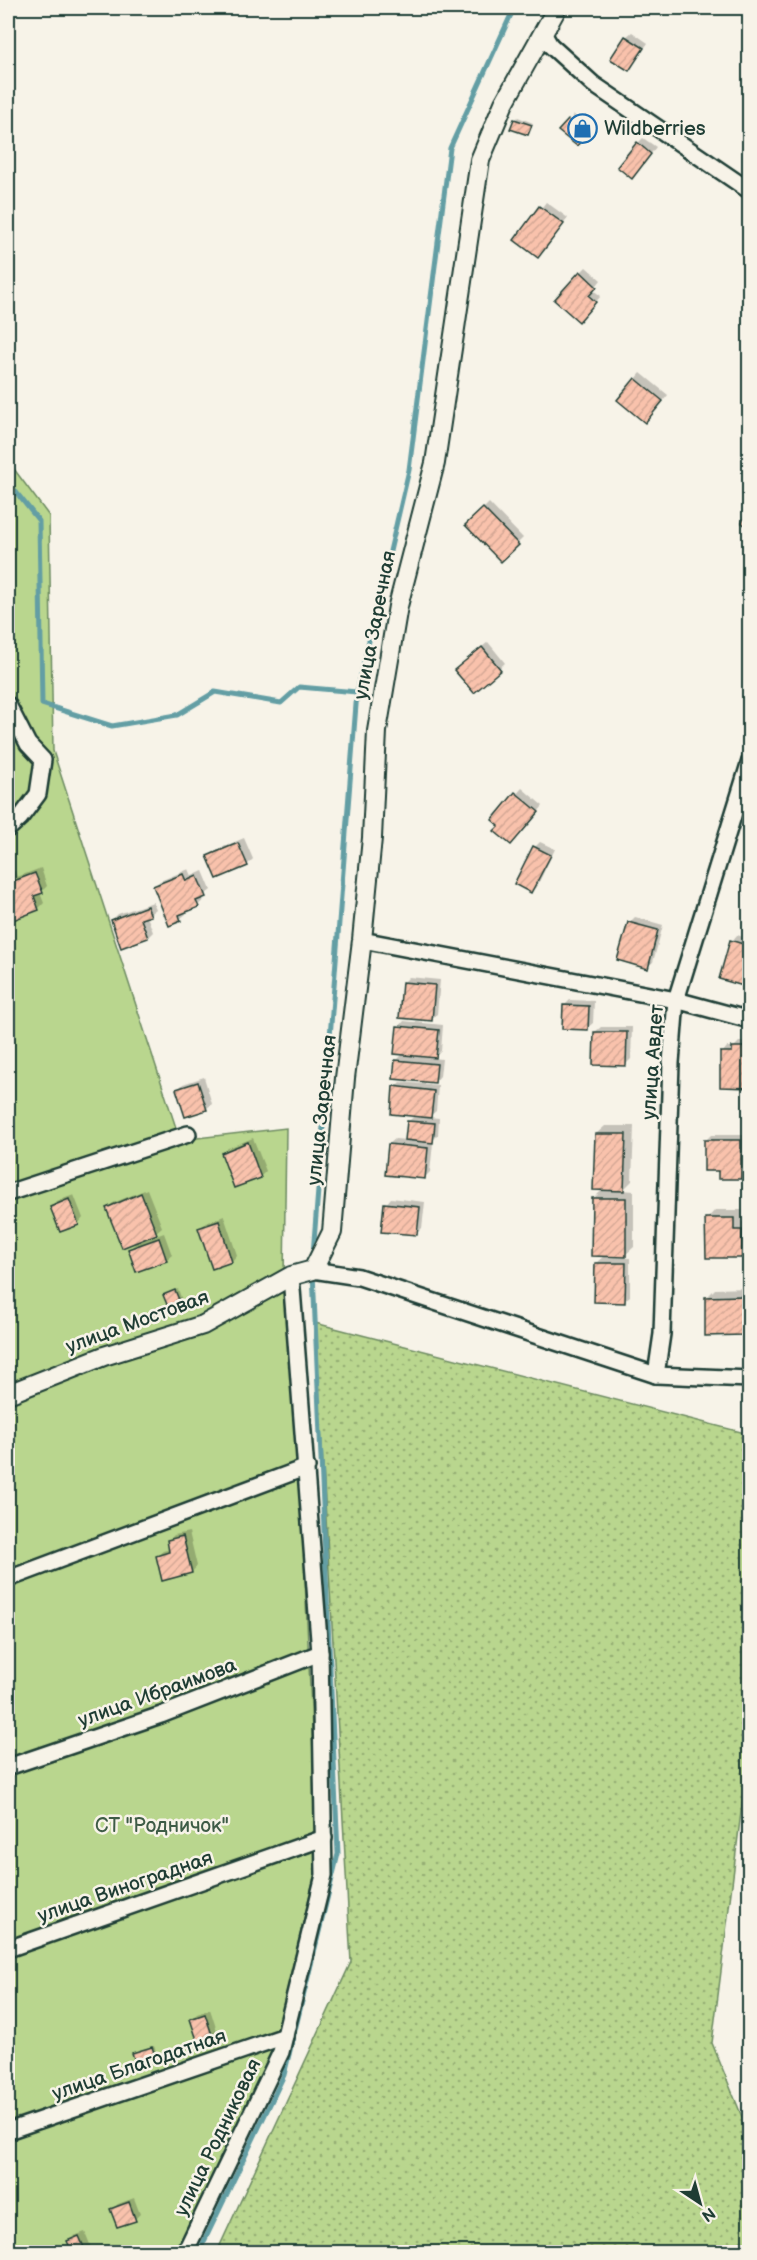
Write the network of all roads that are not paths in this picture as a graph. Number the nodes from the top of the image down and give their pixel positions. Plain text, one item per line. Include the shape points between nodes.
1 (557, 8) edge
2 (543, 33) junction
3 (750, 191) edge
4 (8, 705) edge
5 (750, 761) edge
6 (8, 829) edge
7 (362, 940) junction
8 (676, 1000) junction
9 (750, 1020) edge
10 (188, 1134) dead end
11 (8, 1193) edge
12 (313, 1270) junction
13 (291, 1276) junction
14 (656, 1375) junction
15 (750, 1379) edge
16 (8, 1394) edge
17 (307, 1467) junction
18 (8, 1579) edge
19 (320, 1653) junction
20 (8, 1767) edge
21 (324, 1838) junction
22 (8, 1949) edge
23 (285, 2036) junction
24 (8, 2131) edge
25 (182, 2253) edge

1 - 2 street, улица Заречная
2 - 3 street via 550,45 593,84
2 - 7 street, улица Заречная via 504,103 480,160 435,463 398,606 377,731
4 - 6 street via 28,744 43,760 38,794
5 - 8 street, улица Авдет
7 - 8 street
7 - 12 street, улица Заречная via 332,1232
8 - 9 street
8 - 14 street, улица Авдет via 662,1334
10 - 11 street
12 - 13 street, улица Мостовая
12 - 14 street via 358,1277
13 - 16 street, улица Мостовая via 203,1325 104,1356
13 - 17 street, улица Родниковая
14 - 15 street
17 - 18 street
17 - 19 street, улица Родниковая
19 - 20 street, улица Ибраимова via 160,1715
19 - 21 street, улица Родниковая
21 - 22 street, улица Виноградная
21 - 23 street, улица Родниковая via 324,1875
23 - 24 street, улица Благодатная
23 - 25 street, улица Родниковая via 276,2062

